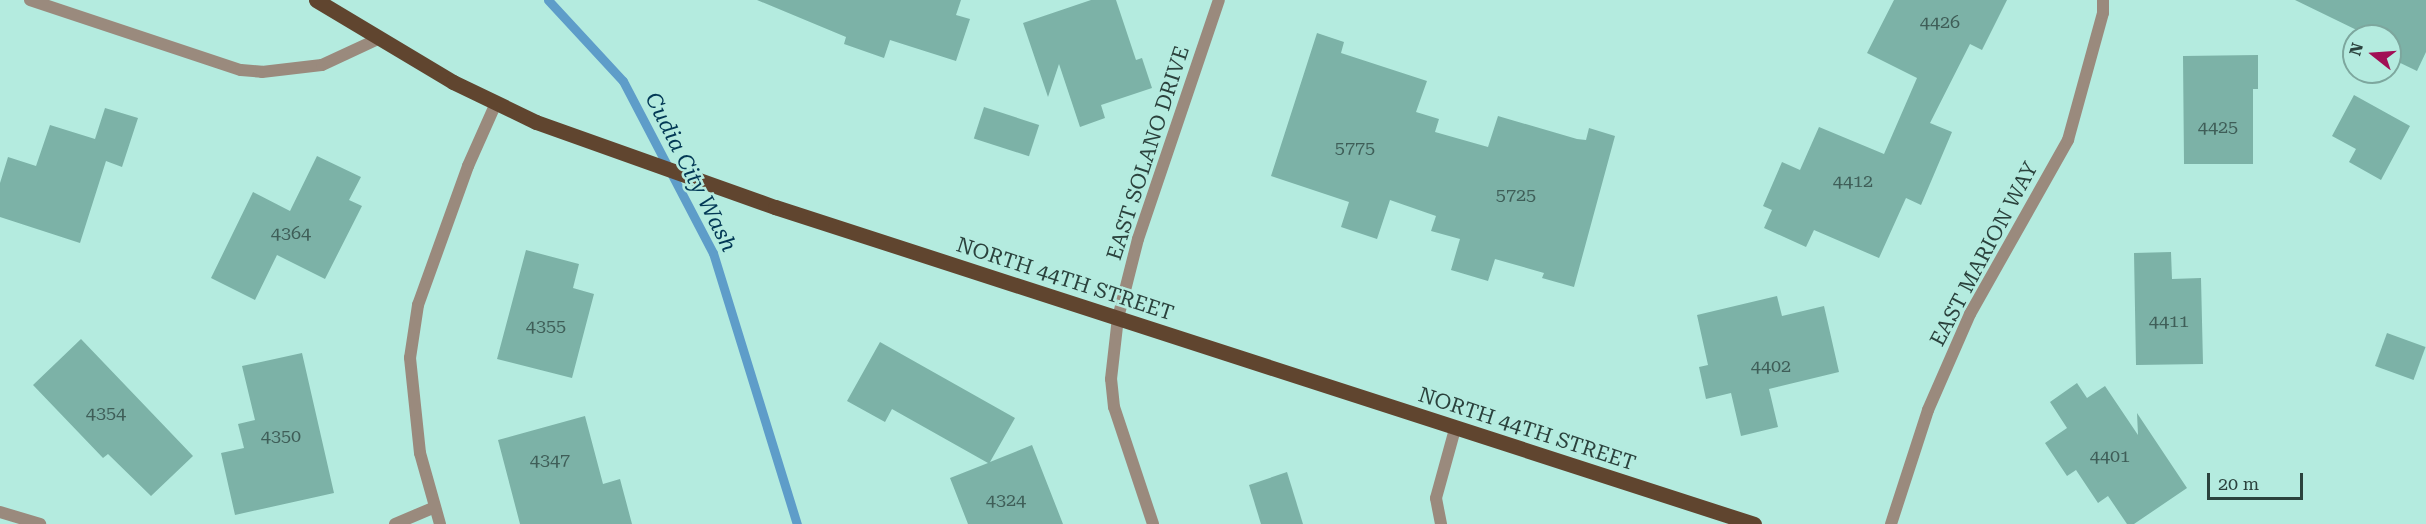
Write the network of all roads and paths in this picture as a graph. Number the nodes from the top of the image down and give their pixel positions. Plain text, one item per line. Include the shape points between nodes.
1 (30, 0) edge
2 (316, 0) edge
3 (1219, 0) edge
4 (2103, 0) edge
5 (378, 39) junction
6 (496, 103) junction
7 (1118, 318) junction
8 (1455, 429) junction
9 (435, 507) junction
10 (0, 512) edge
11 (40, 524) edge
12 (395, 524) edge
13 (440, 524) edge
14 (1153, 524) edge
15 (1441, 524) edge
16 (1754, 524) edge
17 (1891, 524) edge

1 - 5 street via 242,70 262,72 322,65
2 - 5 main road, NORTH 44TH STREET
3 - 7 street, EAST SOLANO DRIVE via 1138,239
4 - 17 street, EAST MARION WAY via 2103,13 2068,140 1970,314 1928,410
5 - 6 main road, NORTH 44TH STREET
6 - 7 main road, NORTH 44TH STREET via 632,158
6 - 9 street via 464,176 418,305 411,358 420,453
7 - 8 main road, NORTH 44TH STREET
7 - 14 street, EAST SOLANO DRIVE via 1111,380 1114,407
8 - 15 street via 1436,498
8 - 16 main road, NORTH 44TH STREET
9 - 12 street
9 - 13 street
10 - 11 street

